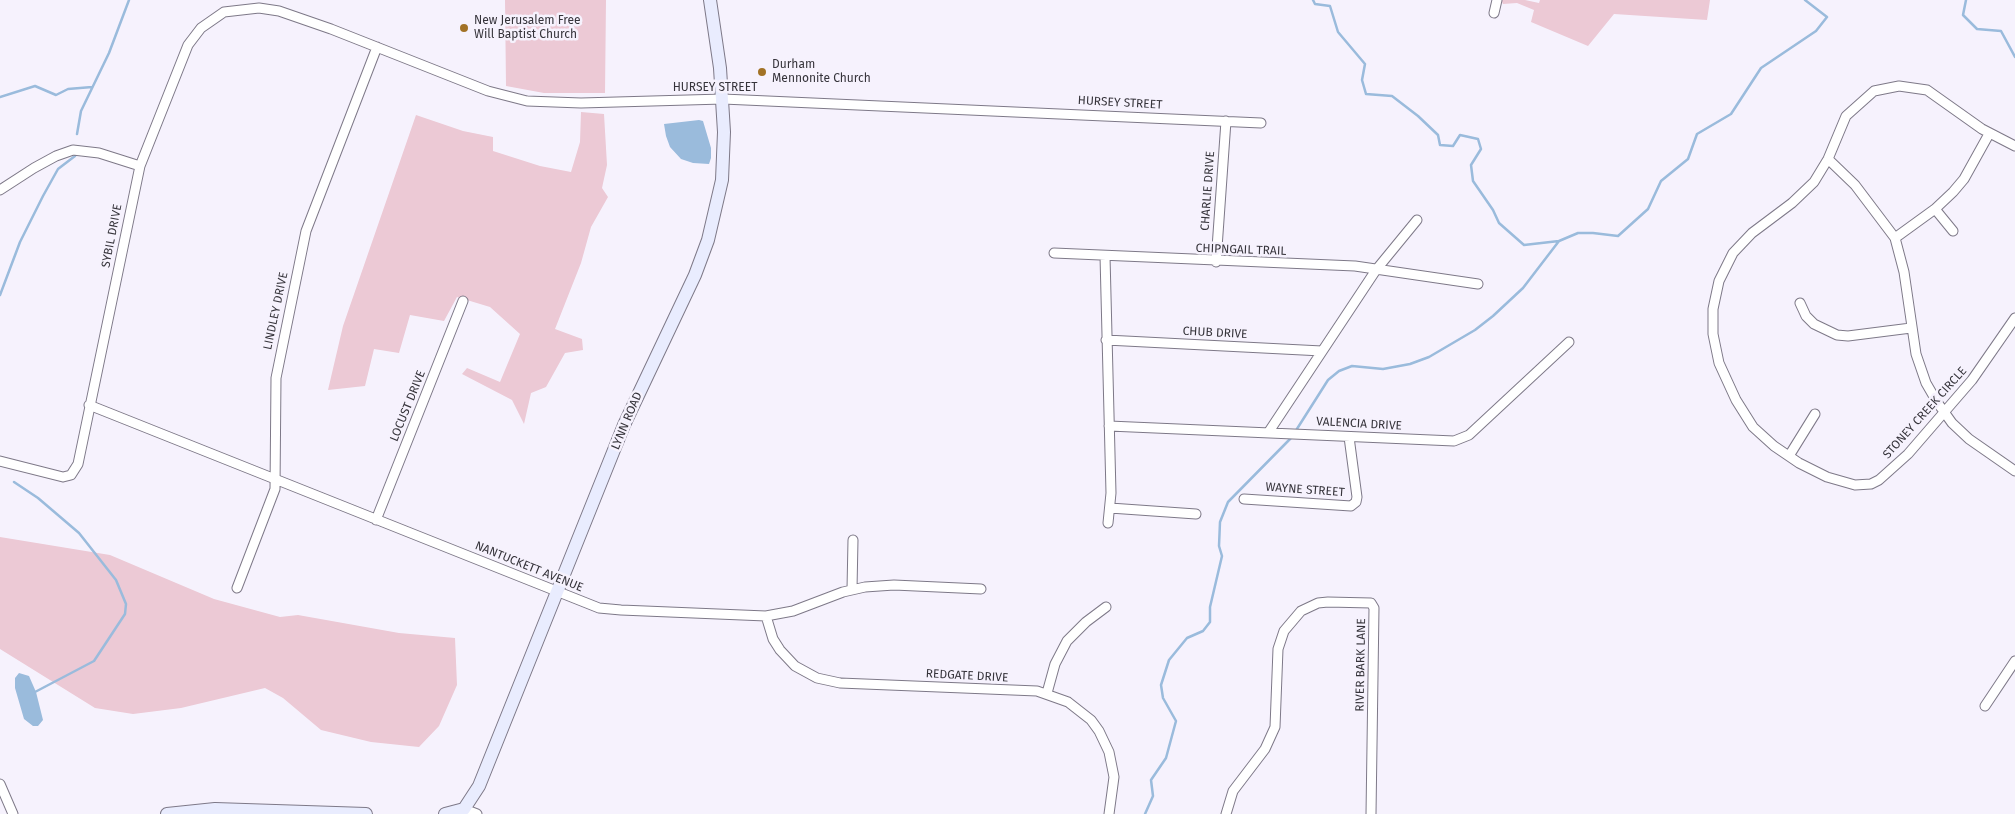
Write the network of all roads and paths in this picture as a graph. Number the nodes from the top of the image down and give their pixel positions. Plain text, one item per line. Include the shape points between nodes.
1 (710, 0) edge
2 (1497, 0) edge
3 (1494, 13) dead end
4 (215, 17) joint
5 (377, 46) junction
6 (723, 99) junction
7 (1226, 121) junction
8 (1261, 123) dead end
9 (1989, 134) junction
10 (2015, 146) edge
11 (1828, 159) junction
12 (140, 166) junction
13 (0, 190) edge
14 (1935, 209) junction
15 (1417, 220) dead end
16 (1953, 231) dead end
17 (1895, 238) junction
18 (1054, 253) dead end
19 (1105, 256) junction
20 (1216, 262) junction
21 (1376, 270) junction
22 (1478, 284) dead end
23 (463, 301) dead end
24 (1800, 303) dead end
25 (2015, 318) edge
26 (1912, 328) junction
27 (1106, 340) junction
28 (1569, 342) dead end
29 (1322, 350) junction
30 (89, 405) junction
31 (1944, 412) junction
32 (1815, 414) dead end
33 (1109, 426) junction
34 (1268, 433) junction
35 (1350, 437) junction
36 (1790, 456) junction
37 (0, 461) edge
38 (2015, 472) edge
39 (277, 480) junction
40 (1244, 499) dead end
41 (1110, 508) junction
42 (1196, 514) dead end
43 (376, 520) junction
44 (1108, 523) dead end
45 (853, 540) dead end
46 (237, 588) dead end
47 (852, 589) junction
48 (981, 589) dead end
49 (558, 592) junction
50 (1106, 607) dead end
51 (766, 616) junction
52 (2015, 662) edge
53 (1047, 693) junction
54 (1985, 706) dead end
55 (0, 784) edge
56 (464, 809) junction
57 (14, 814) edge
58 (167, 814) edge
59 (366, 814) edge
60 (445, 814) edge
61 (477, 814) edge
62 (1109, 814) edge
63 (1226, 814) edge
64 (1371, 814) edge

1 - 6 street, LYNN ROAD
2 - 3 street
4 - 5 street, HURSEY STREET via 238,9 267,9
4 - 12 street, SYBIL DRIVE via 188,45
5 - 6 street, HURSEY STREET via 488,91 527,101 581,103
5 - 39 street, LINDLEY DRIVE via 313,209 302,248 276,378 274,431
6 - 7 street, HURSEY STREET
6 - 49 street, LYNN ROAD via 722,180 708,240 696,275 624,425
7 - 8 street, HURSEY STREET
7 - 20 street, CHARLIE DRIVE
9 - 10 street, STONEY CREEK CIRCLE
9 - 11 street, STONEY CREEK CIRCLE via 1933,93 1914,87 1891,86 1874,91 1846,116
9 - 14 street via 1964,179
11 - 17 street via 1860,191
11 - 36 street, STONEY CREEK CIRCLE via 1808,188 1738,247 1723,271 1714,300 1714,344 1730,388 1753,427
12 - 13 street via 99,153 73,150 34,168
12 - 30 street, SYBIL DRIVE
14 - 16 street
14 - 17 street
15 - 21 street
17 - 26 street
18 - 19 street, CHIPNGAIL TRAIL
19 - 20 street, CHIPNGAIL TRAIL
19 - 27 street
20 - 21 street, CHIPNGAIL TRAIL via 1355,266
21 - 22 street, CHIPNGAIL TRAIL
21 - 29 street
23 - 43 street, LOCUST DRIVE
24 - 26 street via 1814,324 1837,335
25 - 31 street, STONEY CREEK CIRCLE via 1972,380
26 - 31 street via 1922,373
27 - 29 street, CHUB DRIVE
27 - 33 street
28 - 35 street, VALENCIA DRIVE via 1462,439
29 - 34 street
30 - 37 street, SYBIL DRIVE via 78,464 71,475 56,476
30 - 39 street, NANTUCKETT AVENUE
31 - 36 street, STONEY CREEK CIRCLE via 1908,454 1871,484 1855,486 1834,480
31 - 38 street via 1969,439
32 - 36 street
33 - 34 street, VALENCIA DRIVE
33 - 41 street
34 - 35 street, VALENCIA DRIVE
35 - 40 street, WAYNE STREET via 1357,497 1351,506
39 - 43 street, NANTUCKETT AVENUE
39 - 46 street, LINDLEY DRIVE
41 - 42 street
41 - 44 street
43 - 49 street, NANTUCKETT AVENUE
45 - 47 street
47 - 48 street, NANTUCKETT AVENUE via 881,584
47 - 51 street, NANTUCKETT AVENUE via 794,612
49 - 51 street, NANTUCKETT AVENUE via 610,610
49 - 56 street, LYNN ROAD via 479,786
50 - 53 street via 1067,641 1055,664
51 - 53 street, REDGATE DRIVE via 774,639 784,654 795,666 817,678 840,683
52 - 54 street
53 - 62 street, REDGATE DRIVE via 1080,709 1105,740 1114,777
55 - 57 street
56 - 60 street
56 - 61 street
58 - 59 street via 215,809
63 - 64 street, RIVER BARK LANE via 1233,791 1265,749 1275,726 1278,649 1284,631 1301,611 1328,602 1370,604 1374,608

